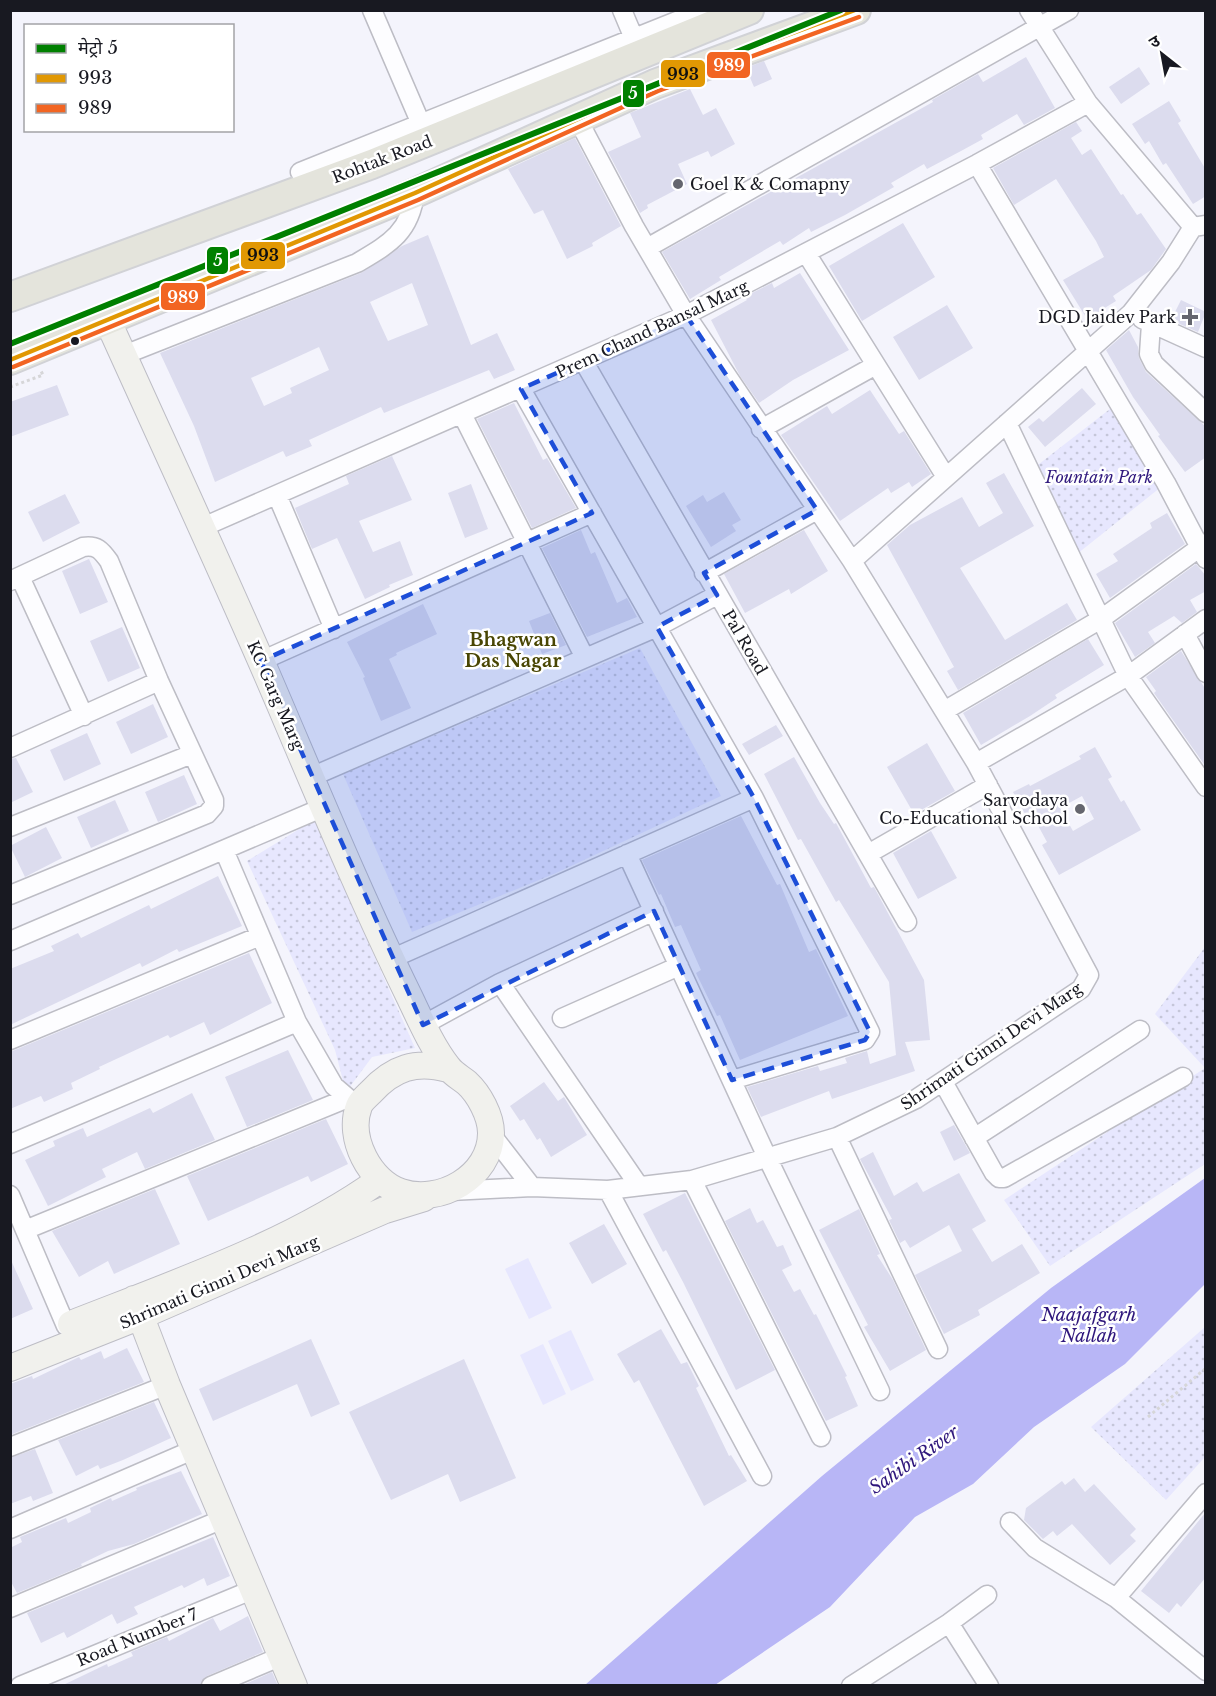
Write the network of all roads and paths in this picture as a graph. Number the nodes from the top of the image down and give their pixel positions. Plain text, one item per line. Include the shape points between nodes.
1 (372, 10) edge
2 (622, 10) edge
3 (704, 10) edge
4 (749, 10) edge
5 (856, 10) edge
6 (1029, 10) edge
7 (1069, 10) edge
8 (1040, 28) junction
9 (637, 46) junction
10 (1088, 103) junction
11 (577, 118) junction
12 (421, 124) junction
13 (977, 165) junction
14 (300, 172) dead end
15 (415, 193) junction
16 (1199, 226) edge
17 (647, 248) junction
18 (806, 253) junction
19 (10, 297) edge
20 (1131, 313) junction
21 (686, 315) junction
22 (107, 319) junction
23 (1151, 324) junction
24 (1206, 348) edge
25 (1087, 351) junction
26 (124, 355) junction
27 (10, 360) edge
28 (584, 362) junction
29 (876, 365) junction
30 (521, 389) junction
31 (1206, 413) edge
32 (462, 414) junction
33 (1007, 423) junction
34 (761, 429) junction
35 (946, 477) junction
36 (277, 495) junction
37 (817, 510) junction
38 (592, 513) junction
39 (203, 527) junction
40 (527, 543) junction
41 (1204, 550) edge
42 (852, 561) junction
43 (704, 573) junction
44 (15, 579) edge
45 (717, 595) junction
46 (1101, 619) junction
47 (1206, 619) edge
48 (657, 627) junction
49 (334, 629) junction
50 (1185, 634) junction
51 (585, 658) junction
52 (261, 661) junction
53 (1206, 673) edge
54 (1128, 676) junction
55 (159, 681) junction
56 (944, 711) junction
57 (84, 716) junction
58 (10, 748) edge
59 (192, 754) junction
60 (976, 763) junction
61 (311, 777) junction
62 (988, 785) junction
63 (1206, 787) edge
64 (754, 798) junction
65 (324, 807) junction
66 (10, 827) edge
67 (224, 850) junction
68 (627, 854) junction
69 (868, 854) junction
70 (10, 895) edge
71 (654, 911) junction
72 (907, 922) dead end
73 (260, 936) junction
74 (10, 941) edge
75 (391, 959) junction
76 (679, 966) junction
77 (500, 983) junction
78 (562, 1018) dead end
79 (421, 1021) junction
80 (297, 1022) junction
81 (1140, 1030) dead end
82 (10, 1040) edge
83 (406, 1066) junction
84 (448, 1069) junction
85 (1183, 1077) dead end
86 (732, 1080) junction
87 (943, 1082) junction
88 (353, 1102) junction
89 (491, 1134) junction
90 (837, 1137) junction
91 (974, 1138) junction
92 (10, 1144) edge
93 (767, 1157) junction
94 (378, 1180) junction
95 (692, 1180) junction
96 (639, 1186) junction
97 (532, 1187) junction
98 (608, 1190) junction
99 (438, 1194) junction
100 (10, 1195) edge
101 (25, 1230) junction
102 (137, 1307) junction
103 (66, 1326) junction
104 (938, 1348) dead end
105 (10, 1350) edge
106 (10, 1368) edge
107 (1206, 1368) edge
108 (167, 1385) junction
109 (880, 1391) dead end
110 (1148, 1417) dead end
111 (821, 1437) dead end
112 (10, 1447) edge
113 (195, 1449) junction
114 (762, 1476) dead end
115 (1206, 1493) edge
116 (223, 1520) junction
117 (1010, 1522) dead end
118 (10, 1529) edge
119 (254, 1589) junction
120 (987, 1595) dead end
121 (1116, 1598) junction
122 (10, 1608) edge
123 (949, 1623) junction
124 (282, 1656) junction
125 (1206, 1671) edge
126 (20, 1686) edge
127 (211, 1686) edge
128 (294, 1686) edge
129 (851, 1686) edge
130 (989, 1686) edge

1 - 12 street
2 - 9 street
3 - 9 street
4 - 9 main road, Rohtak Road
5 - 11 main road via 655,84
6 - 8 street
7 - 8 street
8 - 10 street
8 - 17 street
9 - 12 street
9 - 19 main road, Rohtak Road via 372,164
10 - 13 street, Prem Chand Bansal Marg
10 - 16 street
11 - 15 main road
11 - 17 street
12 - 14 street
13 - 18 street, Prem Chand Bansal Marg
13 - 25 street
15 - 22 main road
15 - 26 street via 410,217 397,236 357,263
16 - 20 street
17 - 21 street
18 - 21 street, Prem Chand Bansal Marg
18 - 29 street
20 - 23 street
20 - 25 street
21 - 28 street, Prem Chand Bansal Marg
21 - 34 street
22 - 26 street, KC Garg Marg
22 - 27 main road
23 - 24 street
23 - 31 street via 1149,354 1154,364
25 - 33 street
25 - 41 street
26 - 39 street, KC Garg Marg
28 - 30 street, Prem Chand Bansal Marg
28 - 43 street, Pal Road
29 - 34 street
29 - 35 street
30 - 32 street, Prem Chand Bansal Marg
30 - 38 street
32 - 36 street, Prem Chand Bansal Marg
32 - 40 street
33 - 35 street
33 - 46 street
34 - 37 street
35 - 42 street
36 - 39 street, Prem Chand Bansal Marg
36 - 49 street
37 - 42 street
37 - 43 street
38 - 40 street
38 - 48 street
39 - 52 street, KC Garg Marg
40 - 49 street
40 - 51 street
41 - 46 street
42 - 56 street
43 - 45 street, Pal Road
44 - 55 street via 83,547 102,550
44 - 57 street
45 - 48 street
45 - 69 street, Pal Road
46 - 54 street
46 - 56 street
47 - 50 street
48 - 51 street
48 - 64 street
49 - 52 street
50 - 53 street
50 - 54 street
51 - 61 street
52 - 61 street, KC Garg Marg
54 - 60 street
54 - 63 street
55 - 57 street
55 - 59 street
56 - 60 street
57 - 58 street
59 - 66 street
59 - 70 street via 214,800 207,814
60 - 62 street
61 - 65 street, KC Garg Marg
62 - 69 street
62 - 87 street, Shrimati Ginni Devi Marg via 1089,975 1081,989
64 - 68 street
64 - 86 street via 870,1032 865,1040
65 - 67 street
65 - 75 street, KC Garg Marg
67 - 73 street
67 - 74 street
68 - 71 street
68 - 75 street
69 - 72 street, Pal Road
71 - 76 street
71 - 77 street
73 - 80 street
73 - 82 street
75 - 79 street, KC Garg Marg
76 - 78 street
76 - 86 street
77 - 79 street
77 - 96 street
79 - 83 street via 420,1035
79 - 84 street, KC Garg Marg
80 - 88 street via 334,1086
80 - 92 street
81 - 91 street
83 - 84 street
83 - 88 street
84 - 89 street via 470,1086 481,1101
85 - 91 street via 1004,1178 994,1173
86 - 93 street
87 - 90 street, Shrimati Ginni Devi Marg via 916,1100
87 - 91 street
88 - 94 street via 359,1149
88 - 101 street
89 - 97 street
89 - 99 street via 486,1155 476,1170
90 - 93 street, Shrimati Ginni Devi Marg
90 - 104 street
93 - 95 street, Shrimati Ginni Devi Marg
93 - 109 street
94 - 99 street via 398,1192
94 - 102 street, Shrimati Ginni Devi Marg via 321,1217
95 - 96 street, Shrimati Ginni Devi Marg
95 - 111 street
96 - 98 street, Shrimati Ginni Devi Marg
97 - 98 street, Shrimati Ginni Devi Marg
97 - 99 street, Shrimati Ginni Devi Marg
98 - 114 street
99 - 102 street, Shrimati Ginni Devi Marg via 385,1210
100 - 101 street
101 - 103 street
102 - 103 street, Shrimati Ginni Devi Marg
102 - 106 street, Shrimati Ginni Devi Marg
102 - 108 street
103 - 105 street, Shrimati Ginni Devi Marg
107 - 110 path
108 - 112 street
108 - 113 street
113 - 116 street
113 - 118 street
115 - 121 street
116 - 119 street
116 - 122 street
117 - 121 street via 1035,1548
119 - 124 street
119 - 126 street, Road Number 7
120 - 123 street
121 - 125 street
123 - 129 street
123 - 130 street
124 - 127 street
124 - 128 street

